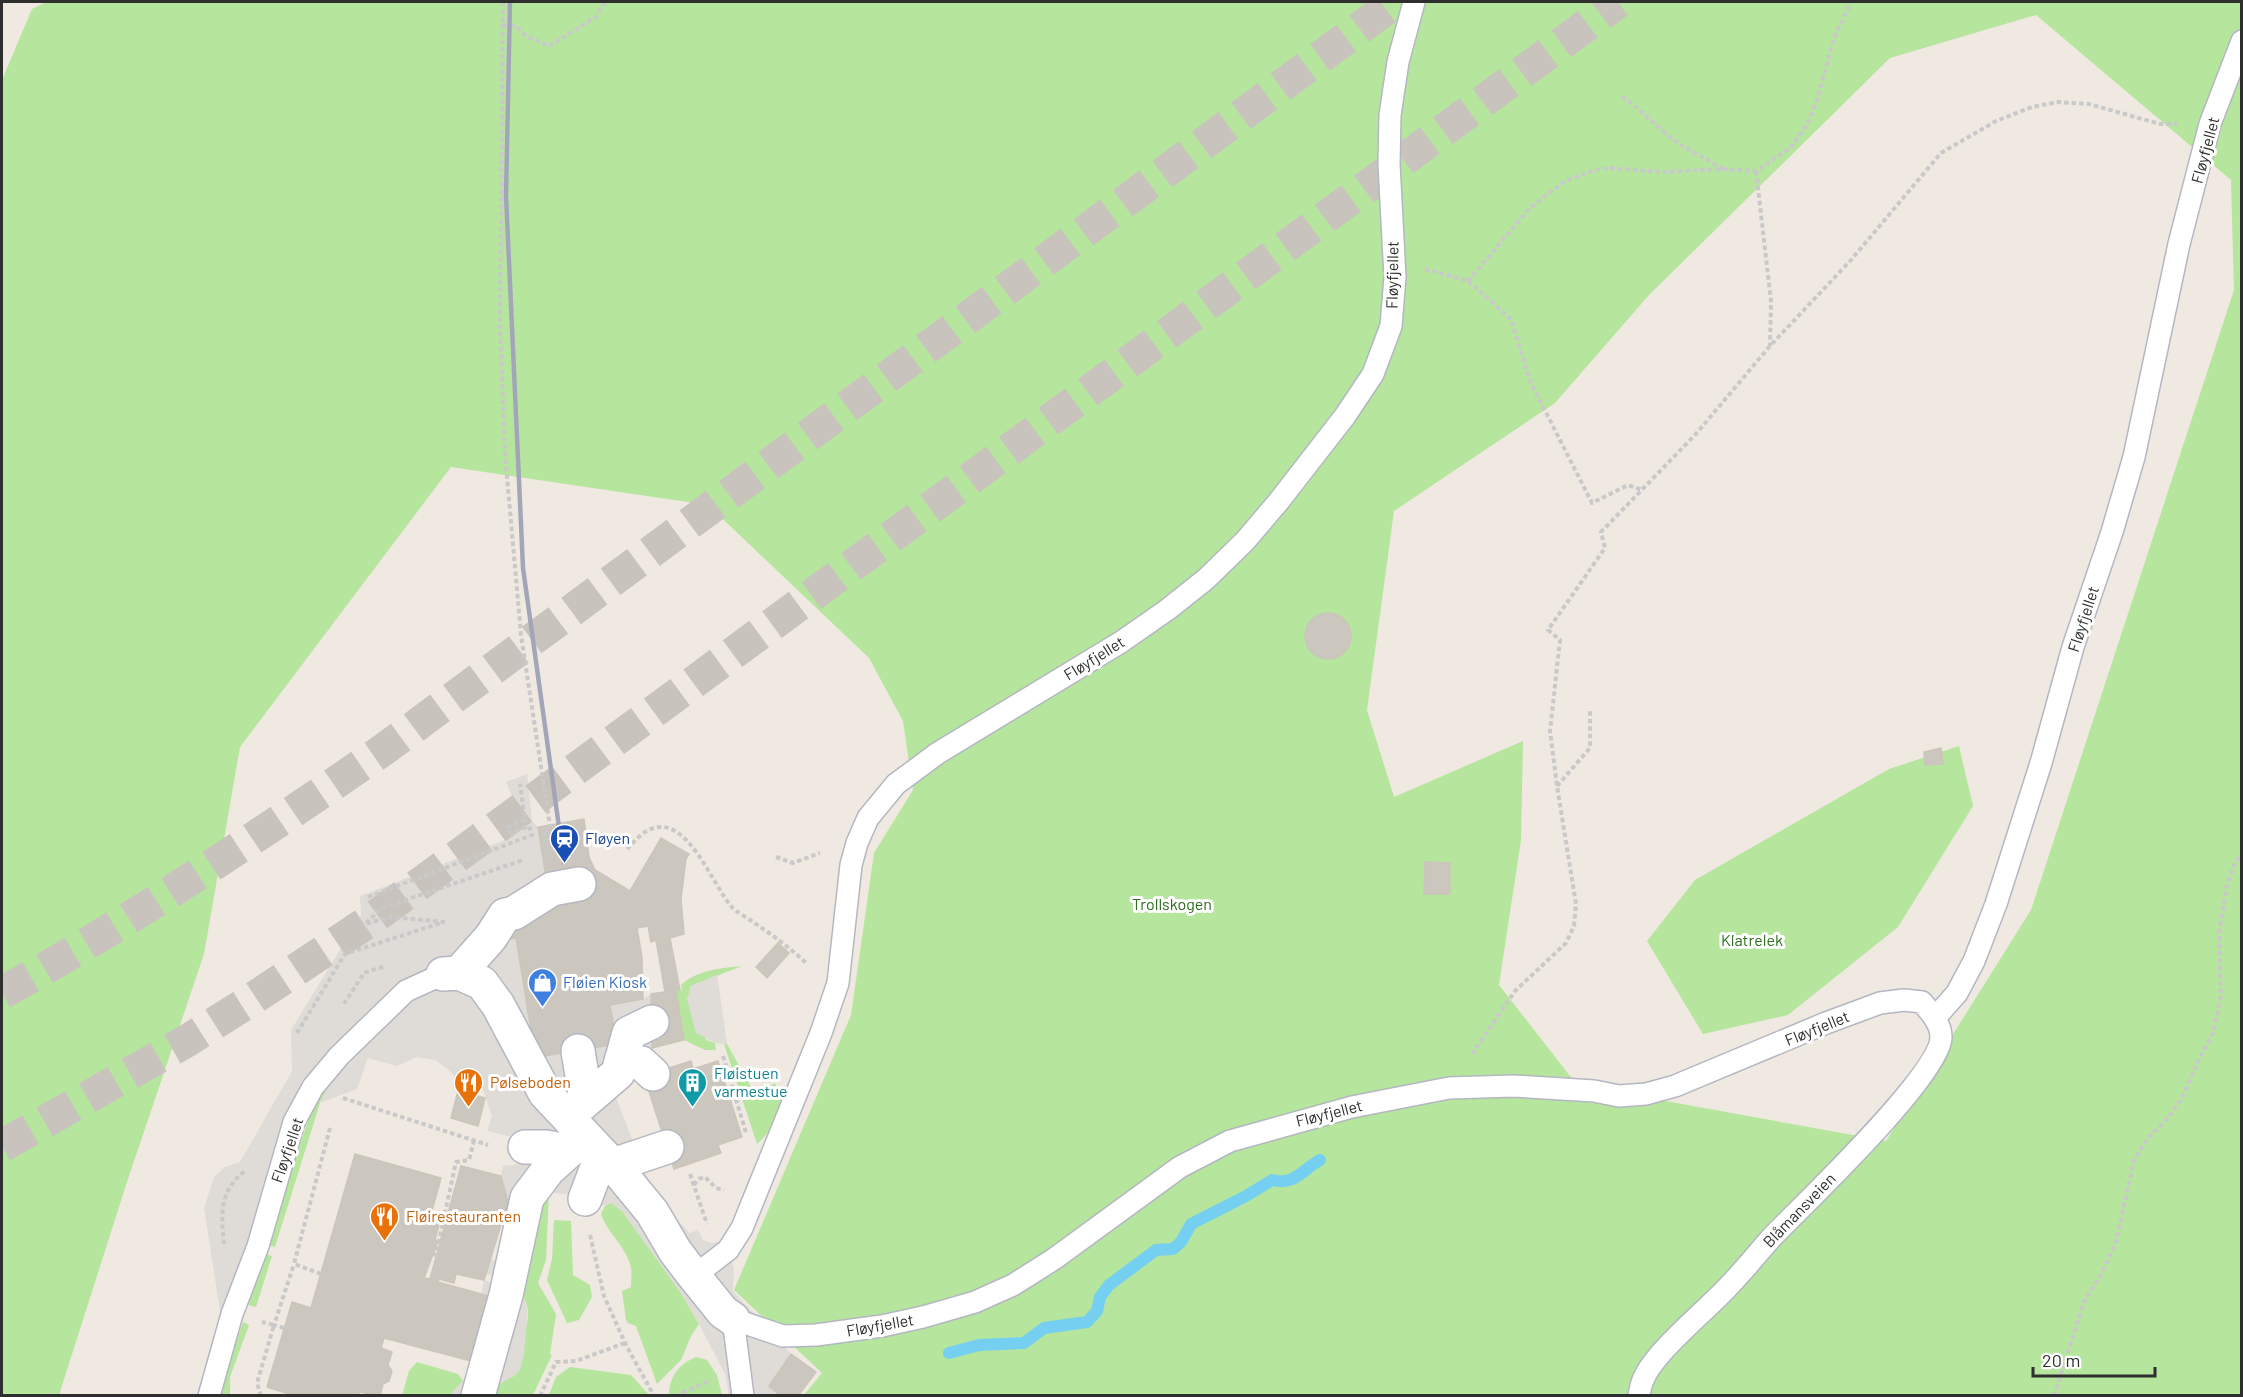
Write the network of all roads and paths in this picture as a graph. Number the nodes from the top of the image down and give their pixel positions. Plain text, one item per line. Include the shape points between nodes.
1 (503, 2) edge
2 (605, 2) edge
3 (1414, 2) edge
4 (1851, 2) edge
5 (503, 26) junction
6 (2241, 41) edge
7 (1622, 97) dead end
8 (2210, 124) junction
9 (1723, 169) junction
10 (1756, 171) junction
11 (1394, 260) junction
12 (1468, 281) junction
13 (1770, 346) junction
14 (1642, 490) junction
15 (1590, 710) dead end
16 (520, 784) dead end
17 (1557, 786) junction
18 (550, 826) dead end
19 (857, 843) junction
20 (627, 849) dead end
21 (2241, 854) edge
22 (776, 857) dead end
23 (525, 859) dead end
24 (579, 884) dead end
25 (368, 897) dead end
26 (501, 921) junction
27 (445, 922) junction
28 (451, 973) junction
29 (838, 983) junction
30 (1935, 1018) junction
31 (652, 1022) dead end
32 (297, 1033) dead end
33 (578, 1051) dead end
34 (339, 1056) junction
35 (723, 1056) dead end
36 (621, 1061) junction
37 (653, 1074) dead end
38 (1449, 1088) junction
39 (332, 1119) dead end
40 (588, 1137) junction
41 (474, 1141) junction
42 (486, 1144) dead end
43 (525, 1147) dead end
44 (667, 1147) dead end
45 (771, 1158) junction
46 (694, 1185) dead end
47 (727, 1191) dead end
48 (585, 1199) joint
49 (433, 1254) dead end
50 (294, 1264) junction
51 (321, 1274) dead end
52 (693, 1276) junction
53 (252, 1319) dead end
54 (733, 1319) junction
55 (274, 1325) junction
56 (284, 1328) dead end
57 (625, 1343) junction
58 (701, 1384) dead end
59 (208, 1395) edge
60 (261, 1395) edge
61 (478, 1395) edge
62 (540, 1395) edge
63 (654, 1395) edge
64 (676, 1395) edge
65 (743, 1395) edge
66 (1639, 1395) edge
67 (2054, 1395) edge

1 - 5 path
2 - 5 path via 596,17 549,46 526,36 516,26
3 - 11 lane, Fløyfjellet via 1398,62 1390,115
4 - 10 path via 1834,38 1807,125 1790,148
5 - 18 path via 500,327 506,454 521,634
6 - 8 lane, Fløyfjellet
7 - 9 path via 1639,107 1676,142
8 - 13 path via 2160,124 2089,104 2058,102 1996,121 1941,153 1851,260
8 - 30 lane, Fløyfjellet via 2134,457 2073,647 2041,763 1974,961 1957,993
9 - 10 path
9 - 12 path via 1662,172 1609,168 1565,181 1530,208
10 - 13 path via 1771,301
11 - 12 path
11 - 19 lane, Fløyfjellet via 1391,326 1373,374 1345,416 1245,541 1167,610 938,753 896,784 868,818
12 - 14 path via 1511,319 1530,381 1592,503 1628,485
13 - 14 path via 1695,435
14 - 17 path via 1601,532 1605,548 1548,630 1560,640 1550,731
15 - 17 path via 1590,748
16 - 25 path via 525,820 508,827 511,833 530,826 532,835
17 - 38 path via 1576,904 1574,926 1566,944 1515,991
19 - 22 path via 841,844 793,863
19 - 29 lane, Fløyfjellet via 846,896
20 - 29 path via 654,827 675,830 687,839 732,907 795,952 820,977
21 - 67 path via 2227,885 2219,933 2221,997 2212,1036 2182,1098 2134,1160 2116,1242 2084,1302
23 - 27 path via 382,908 365,924 390,916
24 - 26 street, Fløyfjellet via 552,889
26 - 27 path
26 - 28 street, Fløyfjellet via 491,936
27 - 32 path via 345,954
28 - 34 lane, Fløyfjellet via 406,991
28 - 40 street, Fløyfjellet via 482,984 512,1002 545,1093
29 - 45 lane, Fløyfjellet
30 - 38 lane, Fløyfjellet via 1922,1002 1880,1004 1646,1094 1619,1096 1514,1086
30 - 66 lane, Blåmansveien via 1942,1036 1927,1071 1725,1290 1655,1359
31 - 36 street via 629,1033
33 - 40 street
34 - 41 path via 338,1097
34 - 59 lane, Fløyfjellet via 313,1087 294,1122
35 - 45 path via 750,1145
36 - 37 street via 641,1063
36 - 40 street
38 - 54 lane, Fløyfjellet via 1352,1107 1230,1141 1179,1167 1013,1285 975,1302 882,1326 816,1335 783,1336
39 - 50 path
40 - 43 street via 546,1147
40 - 44 street
40 - 48 street
40 - 52 street, Fløyfjellet via 652,1212
40 - 61 street via 548,1170 527,1198 506,1295
41 - 42 path
41 - 49 path via 469,1160 456,1162
45 - 52 lane, Fløyfjellet via 742,1228 728,1250
46 - 47 path via 705,1177
48 - 57 path via 604,1296
50 - 51 path
50 - 55 path
52 - 54 street, Fløyfjellet
53 - 55 path
54 - 65 lane
55 - 56 path
55 - 60 path via 257,1383
57 - 62 path via 576,1361 556,1362
57 - 63 path
58 - 64 path

